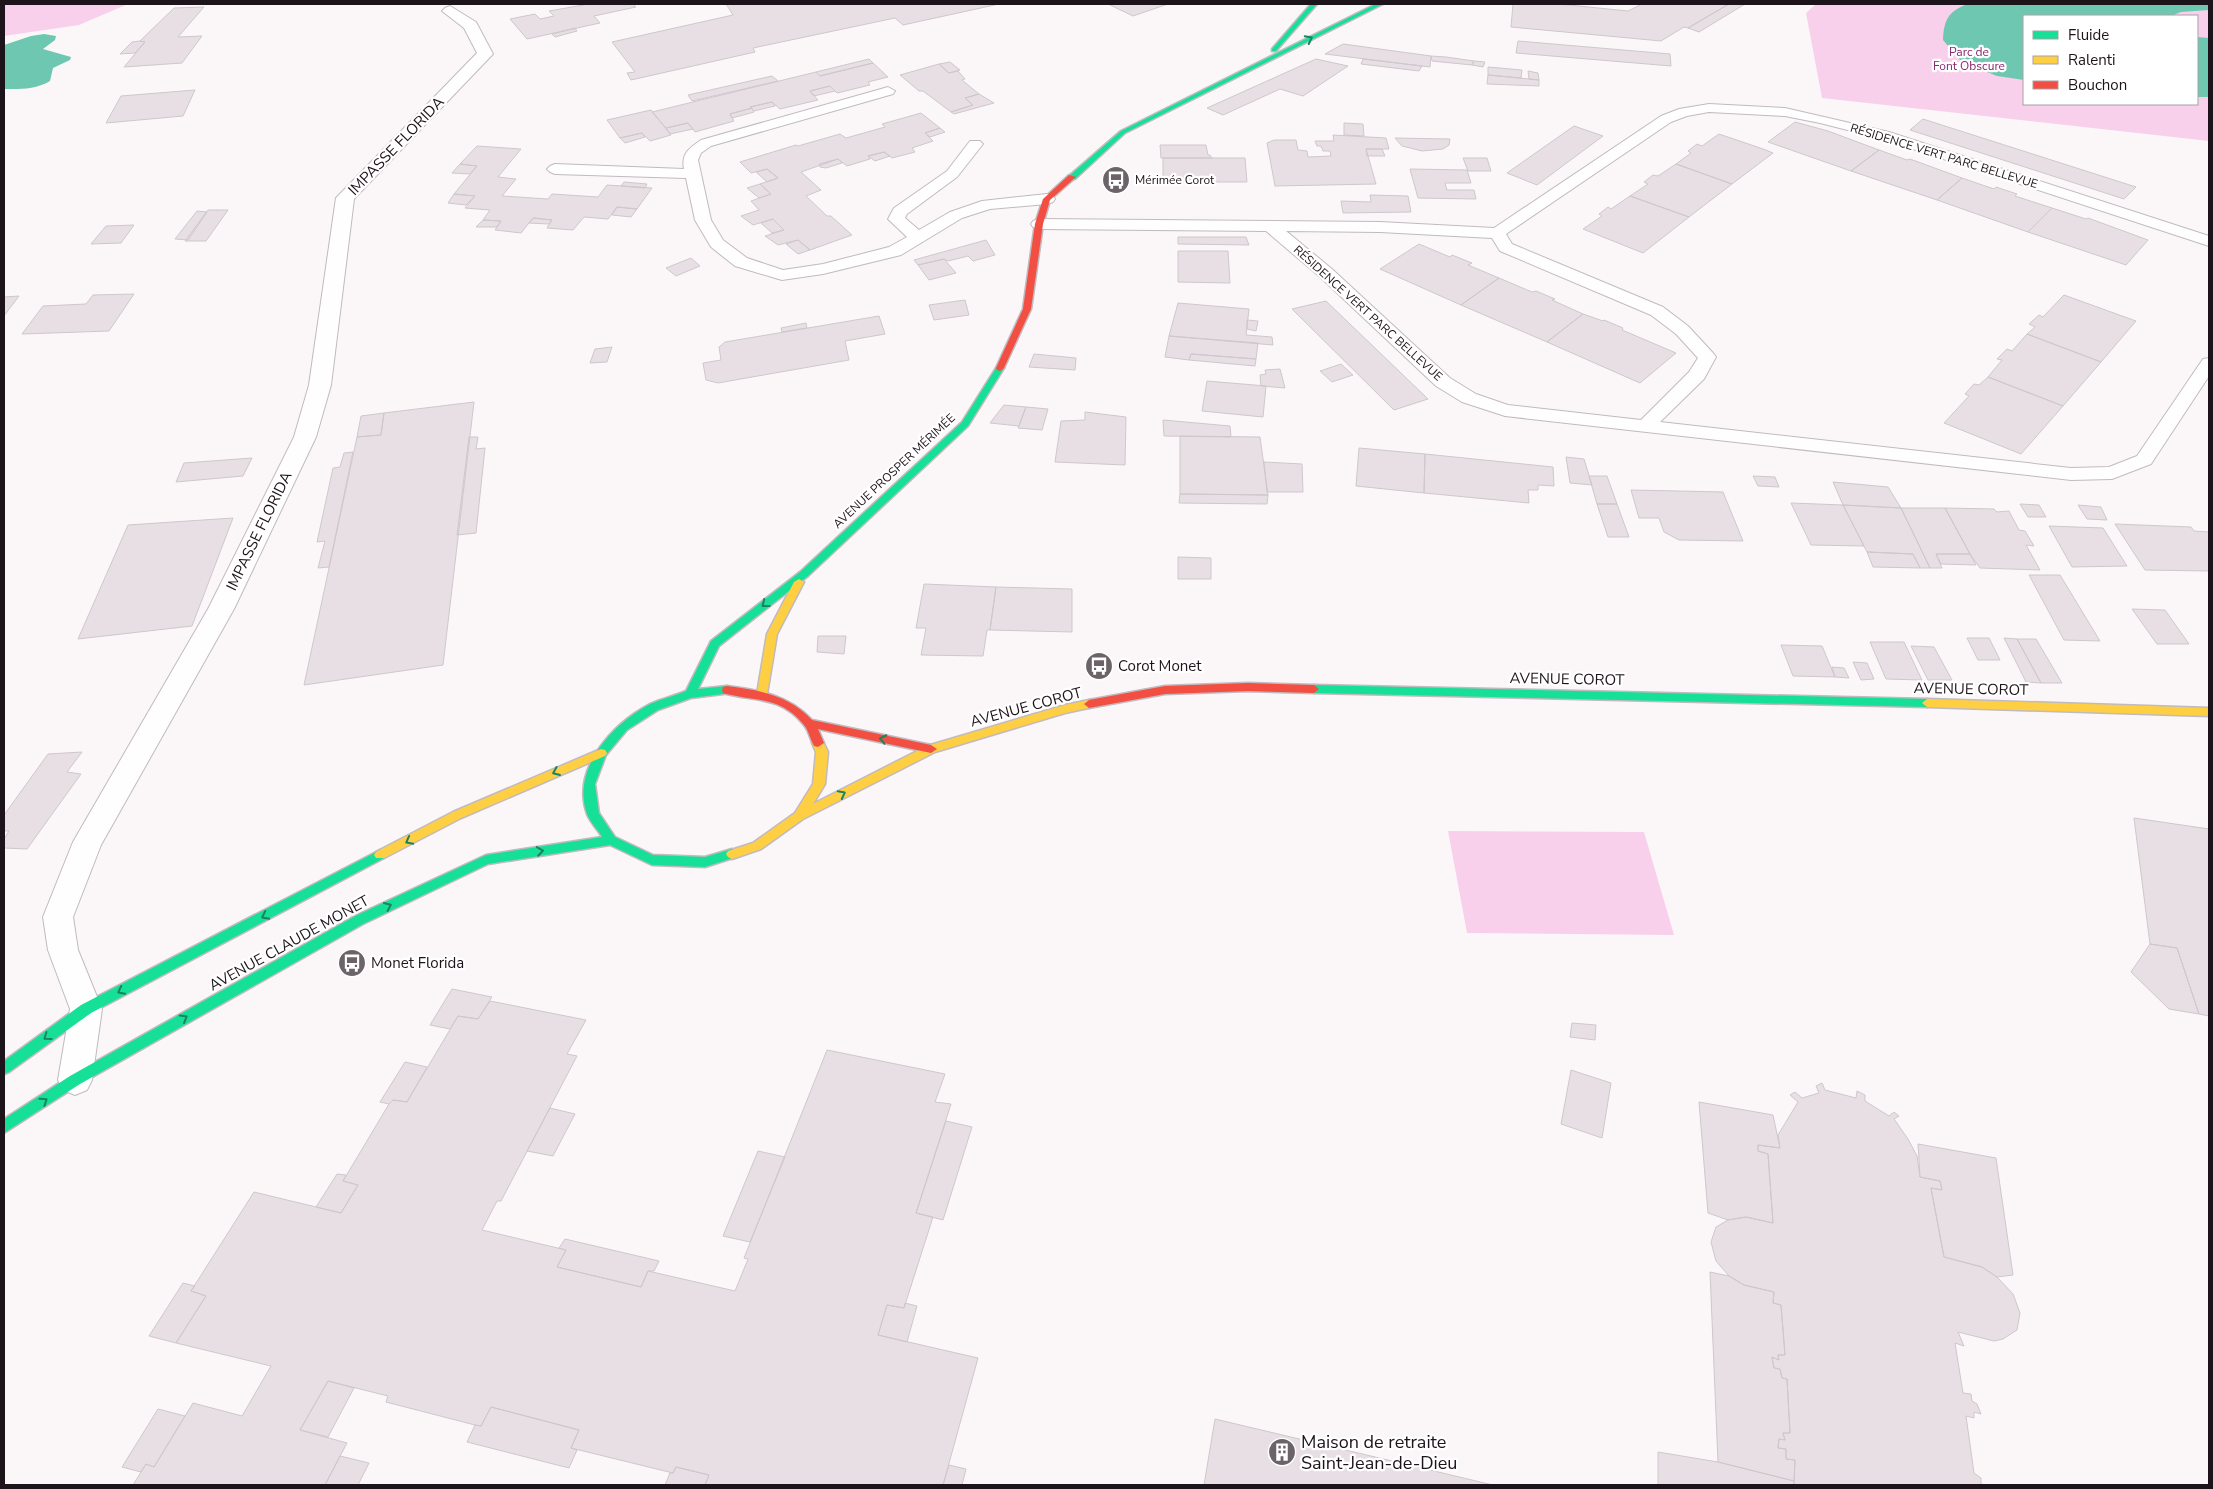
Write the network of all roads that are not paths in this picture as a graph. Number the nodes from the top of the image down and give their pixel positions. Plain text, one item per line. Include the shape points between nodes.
1 (1314, 4) edge
2 (1380, 4) edge
3 (450, 11) dead end
4 (1265, 61) junction
5 (888, 91) dead end
6 (975, 144) dead end
7 (555, 169) dead end
8 (693, 174) junction
9 (1047, 198) junction
10 (1039, 224) junction
11 (1270, 226) junction
12 (1498, 232) junction
13 (917, 237) junction
14 (2209, 241) edge
15 (2209, 363) edge
16 (1646, 426) junction
17 (804, 574) junction
18 (690, 694) junction
19 (762, 694) junction
20 (2209, 712) edge
21 (810, 723) junction
22 (931, 749) junction
23 (601, 753) junction
24 (799, 816) junction
25 (611, 840) junction
26 (86, 1009) junction
27 (4, 1068) edge
28 (75, 1080) junction
29 (4, 1128) edge

1 - 4 street
4 -> 2 street
3 - 26 street, IMPASSE FLORIDA via 471,25 485,54 345,198 320,385 305,437 221,609 88,842 58,917 63,950
4 - 9 street via 1123,132
5 - 8 lane via 706,143 694,151 690,160
6 - 13 lane via 952,174 900,211 896,219
7 - 8 lane
8 - 13 lane via 703,220 717,244 740,262 782,275 823,269 895,251
9 - 10 street, AVENUE PROSPER MÉRIMÉE
9 - 13 lane via 988,204 956,215
10 - 11 lane, RÉSIDENCE VERT PARC BELLEVUE
10 - 17 street, AVENUE PROSPER MÉRIMÉE via 1027,309 1001,367 965,424
11 - 12 lane, RÉSIDENCE VERT PARC BELLEVUE
11 - 16 lane, RÉSIDENCE VERT PARC BELLEVUE via 1326,273 1443,382 1469,398 1505,410
12 - 14 lane, RÉSIDENCE VERT PARC BELLEVUE via 1666,119 1709,108 1785,112 1884,135
12 - 16 lane via 1506,247 1657,311 1682,330 1706,357 1697,375
15 - 16 lane, RÉSIDENCE VERT PARC BELLEVUE via 2144,460 2112,472 2071,474
17 -> 18 street, AVENUE PROSPER MÉRIMÉE via 714,644
17 - 19 street, AVENUE PROSPER MÉRIMÉE via 772,634
18 - 19 street via 727,690
18 - 23 street via 654,707 623,727
19 - 21 street via 789,706
20 - 22 street, AVENUE COROT via 1248,687 1165,690 1065,710
22 -> 21 street, AVENUE COROT
21 - 24 street via 822,752 820,776 819,784
24 -> 22 street, AVENUE COROT
23 - 25 street via 589,784 593,814
23 -> 26 street via 457,815
24 - 25 street via 757,846 705,862 652,860
28 -> 25 street, AVENUE CLAUDE MONET via 359,920 486,860
26 -> 27 street
26 - 28 street
29 -> 28 street, AVENUE CLAUDE MONET

